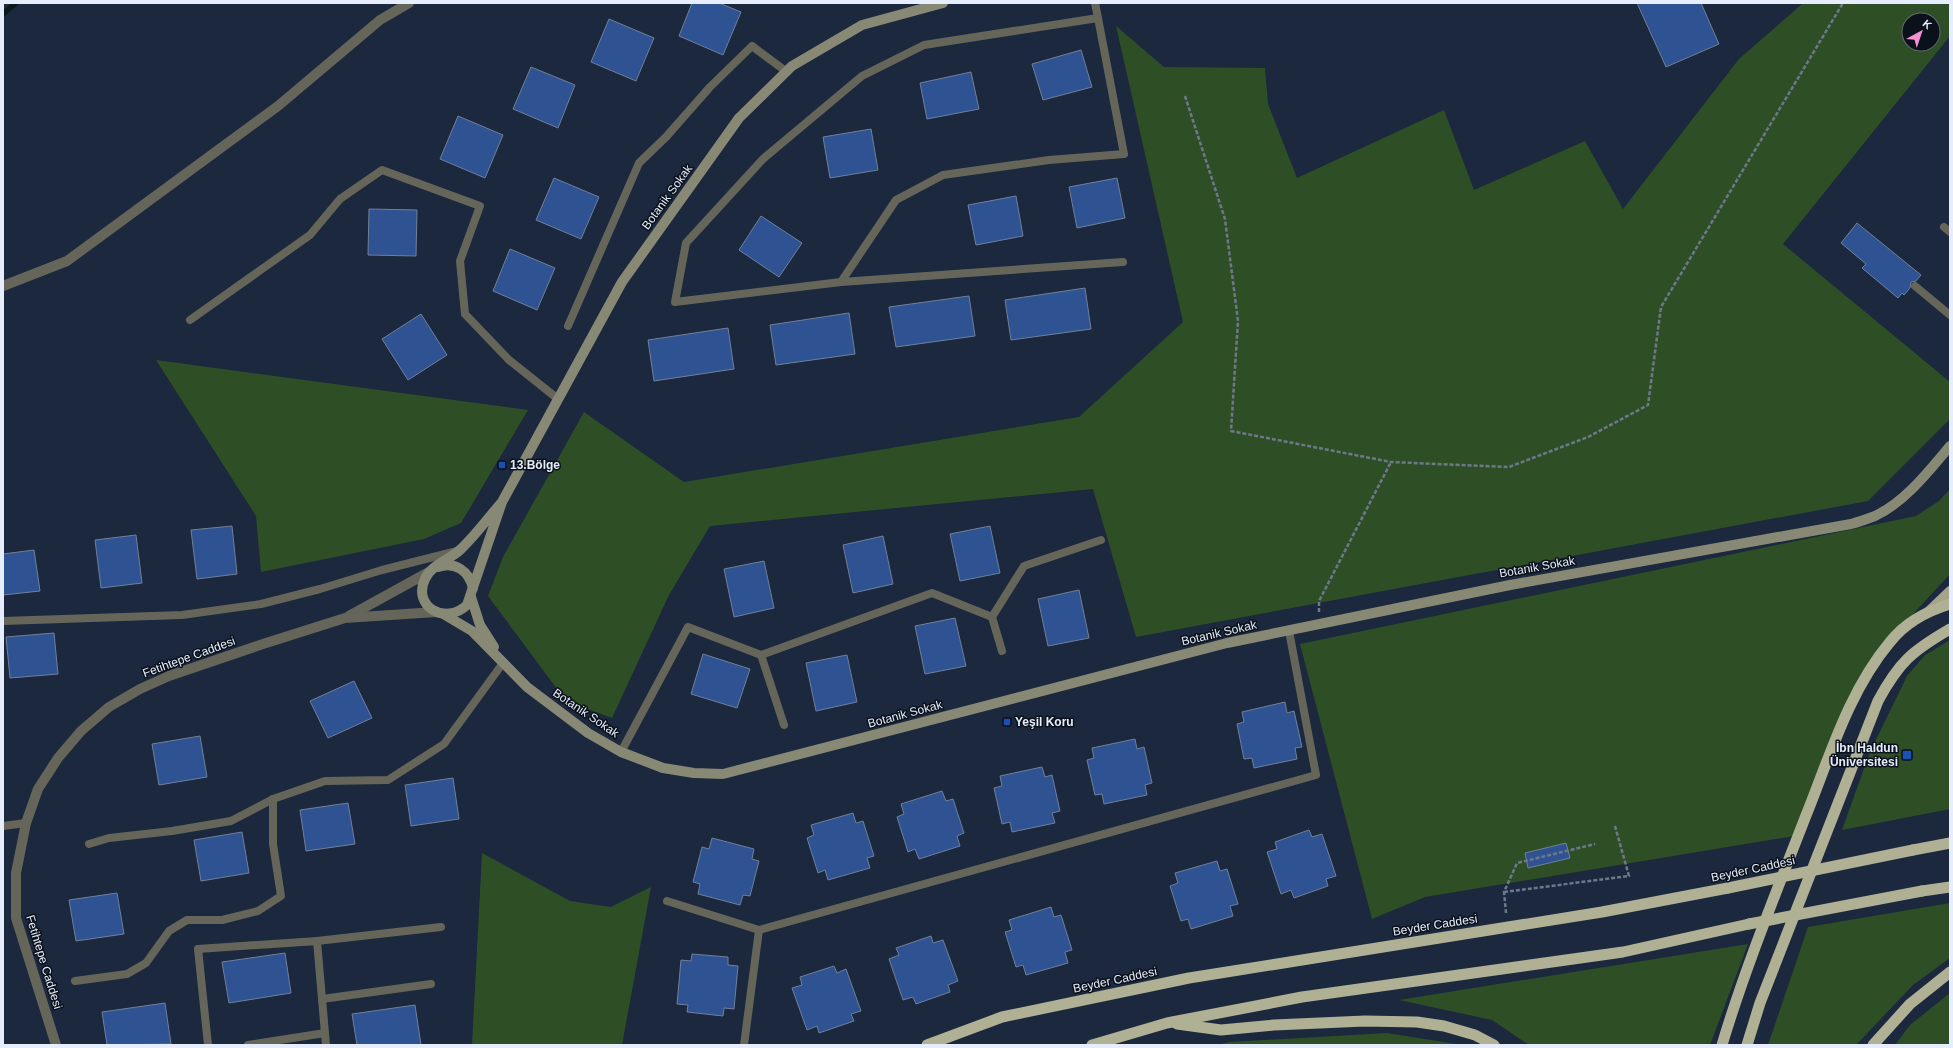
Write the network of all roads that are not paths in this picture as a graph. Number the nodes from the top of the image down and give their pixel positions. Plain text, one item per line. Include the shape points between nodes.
1 (409, 3) edge
2 (943, 3) edge
3 (1095, 3) edge
4 (1098, 18) junction
5 (787, 72) junction
6 (1123, 262) dead end
7 (841, 282) junction
8 (3, 286) edge
9 (1916, 286) dead end
10 (1950, 315) edge
11 (190, 320) dead end
12 (568, 326) dead end
13 (558, 399) junction
14 (1950, 446) edge
15 (502, 502) junction
16 (1101, 540) dead end
17 (460, 550) junction
18 (432, 570) junction
19 (1950, 591) edge
20 (472, 593) junction
21 (1950, 604) edge
22 (441, 613) junction
23 (1924, 615) junction
24 (992, 617) junction
25 (345, 618) junction
26 (3, 621) edge
27 (1950, 629) edge
28 (1289, 631) junction
29 (1002, 651) dead end
30 (761, 655) junction
31 (504, 663) junction
32 (784, 725) dead end
33 (621, 752) junction
34 (273, 799) junction
35 (26, 823) junction
36 (3, 826) edge
37 (1950, 843) edge
38 (89, 844) dead end
39 (1950, 887) edge
40 (667, 901) dead end
41 (441, 927) dead end
42 (759, 930) junction
43 (317, 941) junction
44 (1950, 972) edge
45 (75, 981) dead end
46 (431, 984) dead end
47 (322, 999) junction
48 (1167, 1023) junction
49 (325, 1033) junction
50 (56, 1045) edge
51 (208, 1045) edge
52 (248, 1045) edge
53 (326, 1045) edge
54 (744, 1045) edge
55 (927, 1045) edge
56 (1092, 1045) edge
57 (1494, 1045) edge
58 (1722, 1045) edge
59 (1747, 1045) edge
60 (1873, 1045) edge

1 - 8 street via 380,20 278,106 67,261
2 - 5 main road, Botanik Sokak via 862,25 792,66
3 - 4 lane
4 - 7 lane via 1124,154 1049,160 942,175 896,200
4 - 7 lane via 924,45 862,76 763,159 686,243 675,302
5 - 12 lane via 752,46 639,164
5 - 13 main road, Botanik Sokak via 740,118 622,282
6 - 7 lane
9 - 10 lane
11 - 13 lane via 310,236 340,199 382,170 480,206 460,261 465,314 509,360
13 - 15 main road, Botanik Sokak
14 - 28 main road, Botanik Sokak via 1929,471 1893,505 1876,516 1851,524 1510,585
15 - 17 main road
15 - 20 main road
16 - 24 lane via 1024,566
17 - 18 main road
17 - 26 lane via 261,604 182,615
18 - 20 main road via 452,565 460,568 471,580
18 - 22 main road via 422,586 423,594 425,601
18 - 25 street
19 - 23 main road
20 - 22 main road via 461,611
20 - 31 main road, Botanik Sokak via 480,625
21 - 23 highway
22 - 25 street, Fetihtepe Caddesi
22 - 31 main road, Botanik Sokak via 472,631
23 - 58 highway via 1900,630 1873,664 1858,689 1758,939
24 - 29 lane
24 - 30 lane via 932,593
25 - 35 street, Fetihtepe Caddesi via 169,676 109,706 81,731 58,758 38,789
27 - 59 highway via 1917,648 1902,663 1878,701 1760,1003
28 - 33 main road, Botanik Sokak via 1227,643 723,774 663,768
28 - 42 lane via 1316,775
30 - 32 lane
30 - 33 lane via 688,628
31 - 33 main road, Botanik Sokak via 527,687 556,710
31 - 34 lane via 444,744 388,780 325,781
34 - 38 lane via 231,821 172,832 109,838
34 - 45 lane via 273,844 281,896 258,911 236,917 222,920 187,920 169,931 146,962 127,974
35 - 36 lane
35 - 50 street, Fetihtepe Caddesi via 16,873 16,918
37 - 55 highway, Beyder Caddesi, bridge via 1602,912 1189,978 1002,1017
39 - 48 highway, bridge via 1749,924 1623,952 1302,998
40 - 42 lane
41 - 43 lane
42 - 54 lane
43 - 47 lane
43 - 51 lane via 198,949
44 - 60 highway via 1910,1004
46 - 47 lane
47 - 49 lane
48 - 56 highway
48 - 57 highway via 1221,1030 1365,1021 1417,1022 1444,1026 1475,1035
49 - 52 lane
49 - 53 lane

